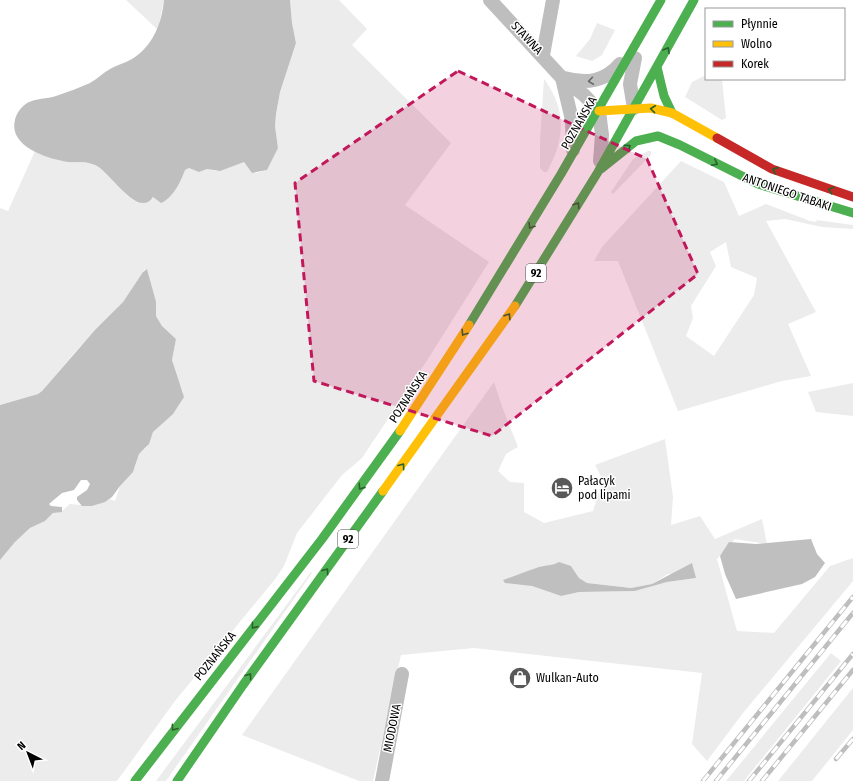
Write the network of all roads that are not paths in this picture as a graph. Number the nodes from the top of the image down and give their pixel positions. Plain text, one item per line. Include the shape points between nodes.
1 (490, 0) edge
2 (553, 0) edge
3 (661, 0) edge
4 (694, 0) edge
5 (640, 39) junction
6 (543, 55) junction
7 (657, 67) junction
8 (562, 78) junction
9 (599, 111) junction
10 (636, 113) junction
11 (672, 113) junction
12 (646, 127) dead end
13 (658, 136) junction
14 (573, 157) junction
15 (598, 172) junction
16 (853, 197) edge
17 (853, 213) edge
18 (402, 674) dead end
19 (135, 781) edge
20 (177, 781) edge
21 (382, 781) edge

1 - 6 street, STAWNA
2 - 6 street
3 - 5 main road, POZNAŃSKA / 92
7 -> 4 main road, 92
5 -> 8 street via 617,68 602,78 582,82
5 - 9 main road, POZNAŃSKA / 92
5 - 10 street via 630,84
6 - 8 street, STAWNA
7 - 10 main road, 92
7 - 11 main road via 664,96
8 - 9 street, STAWNA
8 - 14 street, STAWNA via 572,120
9 - 10 main road, ANTONIEGO TABAKI
9 - 14 main road, POZNAŃSKA / 92
9 - 15 street via 602,144
11 -> 10 main road, ANTONIEGO TABAKI via 651,108
10 - 15 main road, 92
16 -> 11 main road, ANTONIEGO TABAKI via 772,169
12 - 13 main road, ANTONIEGO TABAKI
15 -> 13 main road via 636,141
13 -> 17 main road, ANTONIEGO TABAKI via 754,183
14 -> 19 main road, POZNAŃSKA / 92 via 485,300 383,456 291,581 197,697
20 -> 15 main road, 92 via 243,685 507,319
18 - 21 street, MIODOWA

